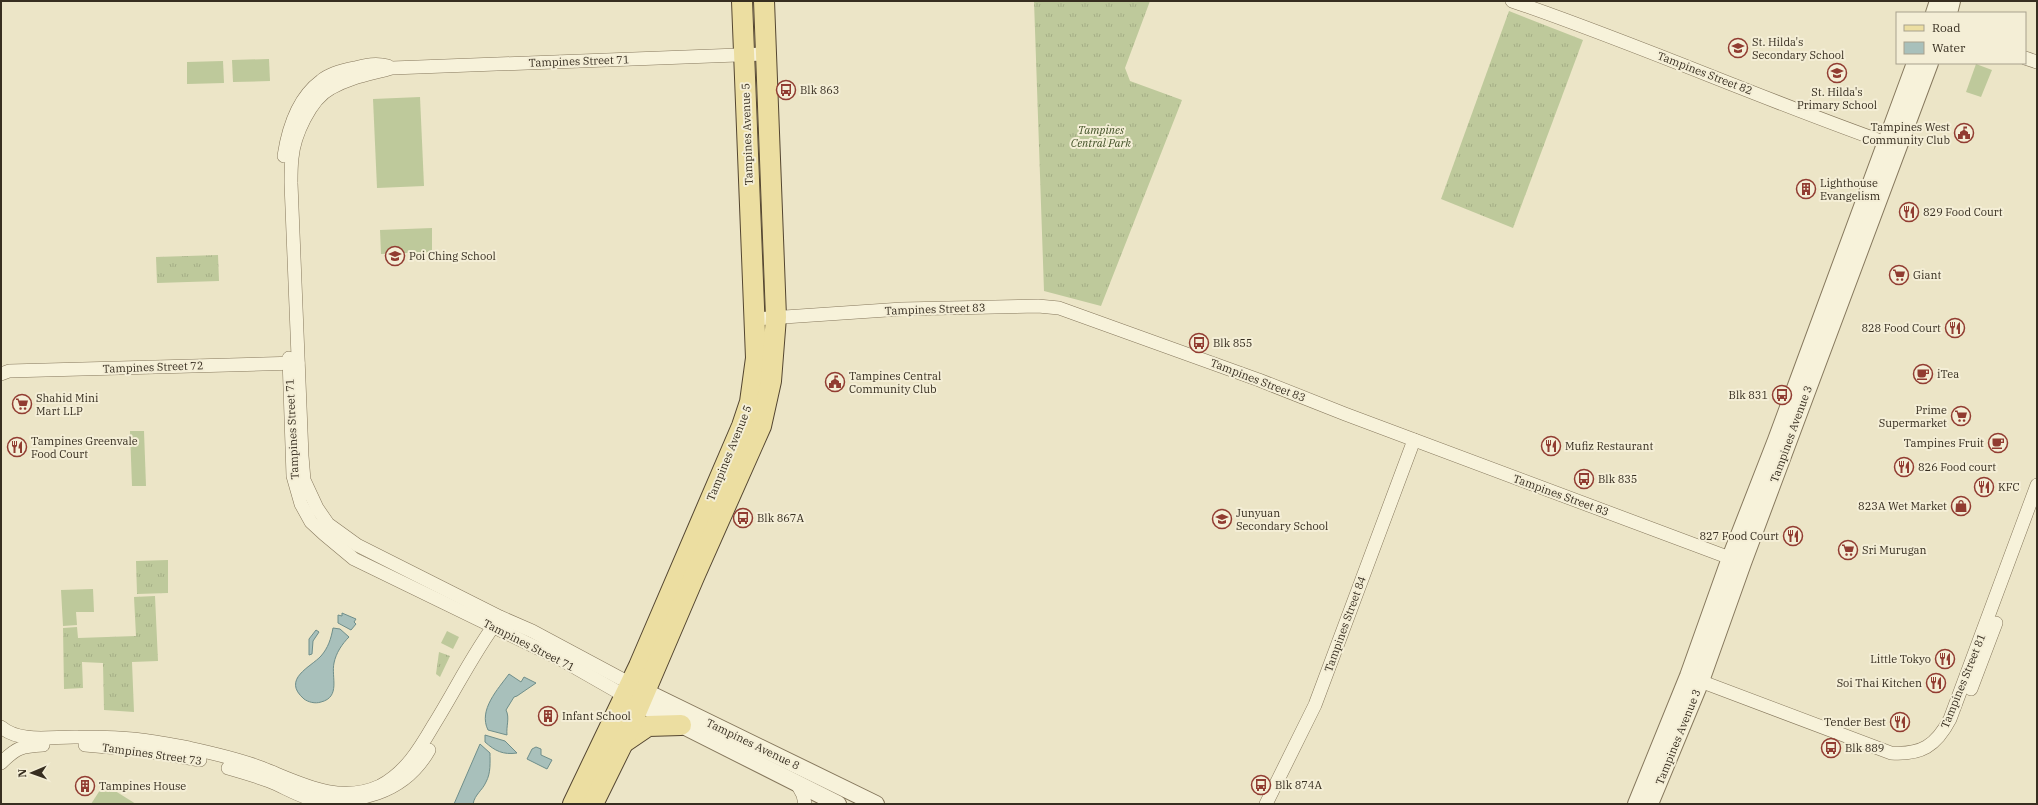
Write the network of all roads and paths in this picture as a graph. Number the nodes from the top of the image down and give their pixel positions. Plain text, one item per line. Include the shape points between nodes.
1 (742, 1) edge
2 (764, 1) edge
3 (1512, 1) edge
4 (1938, 1) edge
5 (1952, 1) edge
6 (1934, 12) edge
7 (1949, 12) edge
8 (2026, 49) edge
9 (2037, 53) edge
10 (766, 54) junction
11 (744, 55) junction
12 (2026, 58) edge
13 (2037, 62) edge
14 (1915, 64) edge
15 (1930, 64) edge
16 (1892, 145) junction
17 (776, 318) junction
18 (754, 319) junction
19 (293, 362) junction
20 (4, 370) edge
21 (1414, 440) junction
22 (2037, 485) edge
23 (2037, 510) edge
24 (1736, 560) junction
25 (497, 622) junction
26 (1693, 682) junction
27 (635, 694) junction
28 (445, 709) junction
29 (681, 725) junction
30 (1, 727) edge
31 (623, 743) junction
32 (1, 763) edge
33 (796, 782) junction
34 (573, 804) edge
35 (593, 804) edge
36 (805, 804) edge
37 (838, 804) edge
38 (876, 804) edge
39 (1266, 804) edge
40 (1636, 804) edge
41 (1650, 804) edge

1 - 11 main road, Tampines Avenue 5
2 - 10 main road, Tampines Avenue 5
3 - 16 street, Tampines Street 82
4 - 6 street
5 - 7 street
8 - 9 street
10 - 11 street, Tampines Street 71
10 - 17 main road, Tampines Avenue 5
11 - 18 main road, Tampines Avenue 5
11 - 19 street, Tampines Street 71 via 392,68 349,79 329,89 304,119 295,141 292,158
12 - 13 street
14 - 16 street, Tampines Avenue 3
15 - 16 street, Tampines Avenue 3
16 - 24 street, Tampines Avenue 3
17 - 18 street, Tampines Street 83
17 - 21 street, Tampines Street 83 via 902,310 1038,306 1059,308 1252,377
17 - 27 main road, Tampines Avenue 5 via 771,381 761,426
18 - 27 main road, Tampines Avenue 5 via 754,377 750,402
19 - 20 street, Tampines Street 72
19 - 25 street, Tampines Street 71 via 304,480 328,524 357,545
21 - 24 street, Tampines Street 83
21 - 39 street, Tampines Street 84 via 1315,705
22 - 26 street, Tampines Street 81 via 1950,719 1934,742 1924,748 1913,752 1891,753
23 - 26 street, Tampines Street 81 via 1957,722 1950,736 1928,756 1914,761 1890,761
24 - 26 street, Tampines Avenue 3
25 - 27 street, Tampines Street 71 via 532,631
25 - 28 street, Tampines Street 73
26 - 40 street, Tampines Avenue 3
26 - 41 street, Tampines Avenue 3
27 - 29 street, Tampines Avenue 8
27 - 31 main road, Tampines Avenue 5
27 - 34 main road, Tampines Avenue 5
27 - 38 street, Tampines Avenue 8
28 - 30 street, Tampines Street 73 via 413,759 401,771 380,786 345,794 319,792 262,768 190,748 142,740 28,737 6,732
28 - 32 street, Tampines Street 73 via 432,744 409,778 383,796 353,804 316,801 226,767 188,757 141,750 77,745 28,746 14,750
29 - 31 main road via 648,726
29 - 33 street, Tampines Avenue 8
31 - 35 main road, Tampines Avenue 5
33 - 36 street via 804,795
33 - 37 street, Tampines Avenue 8

